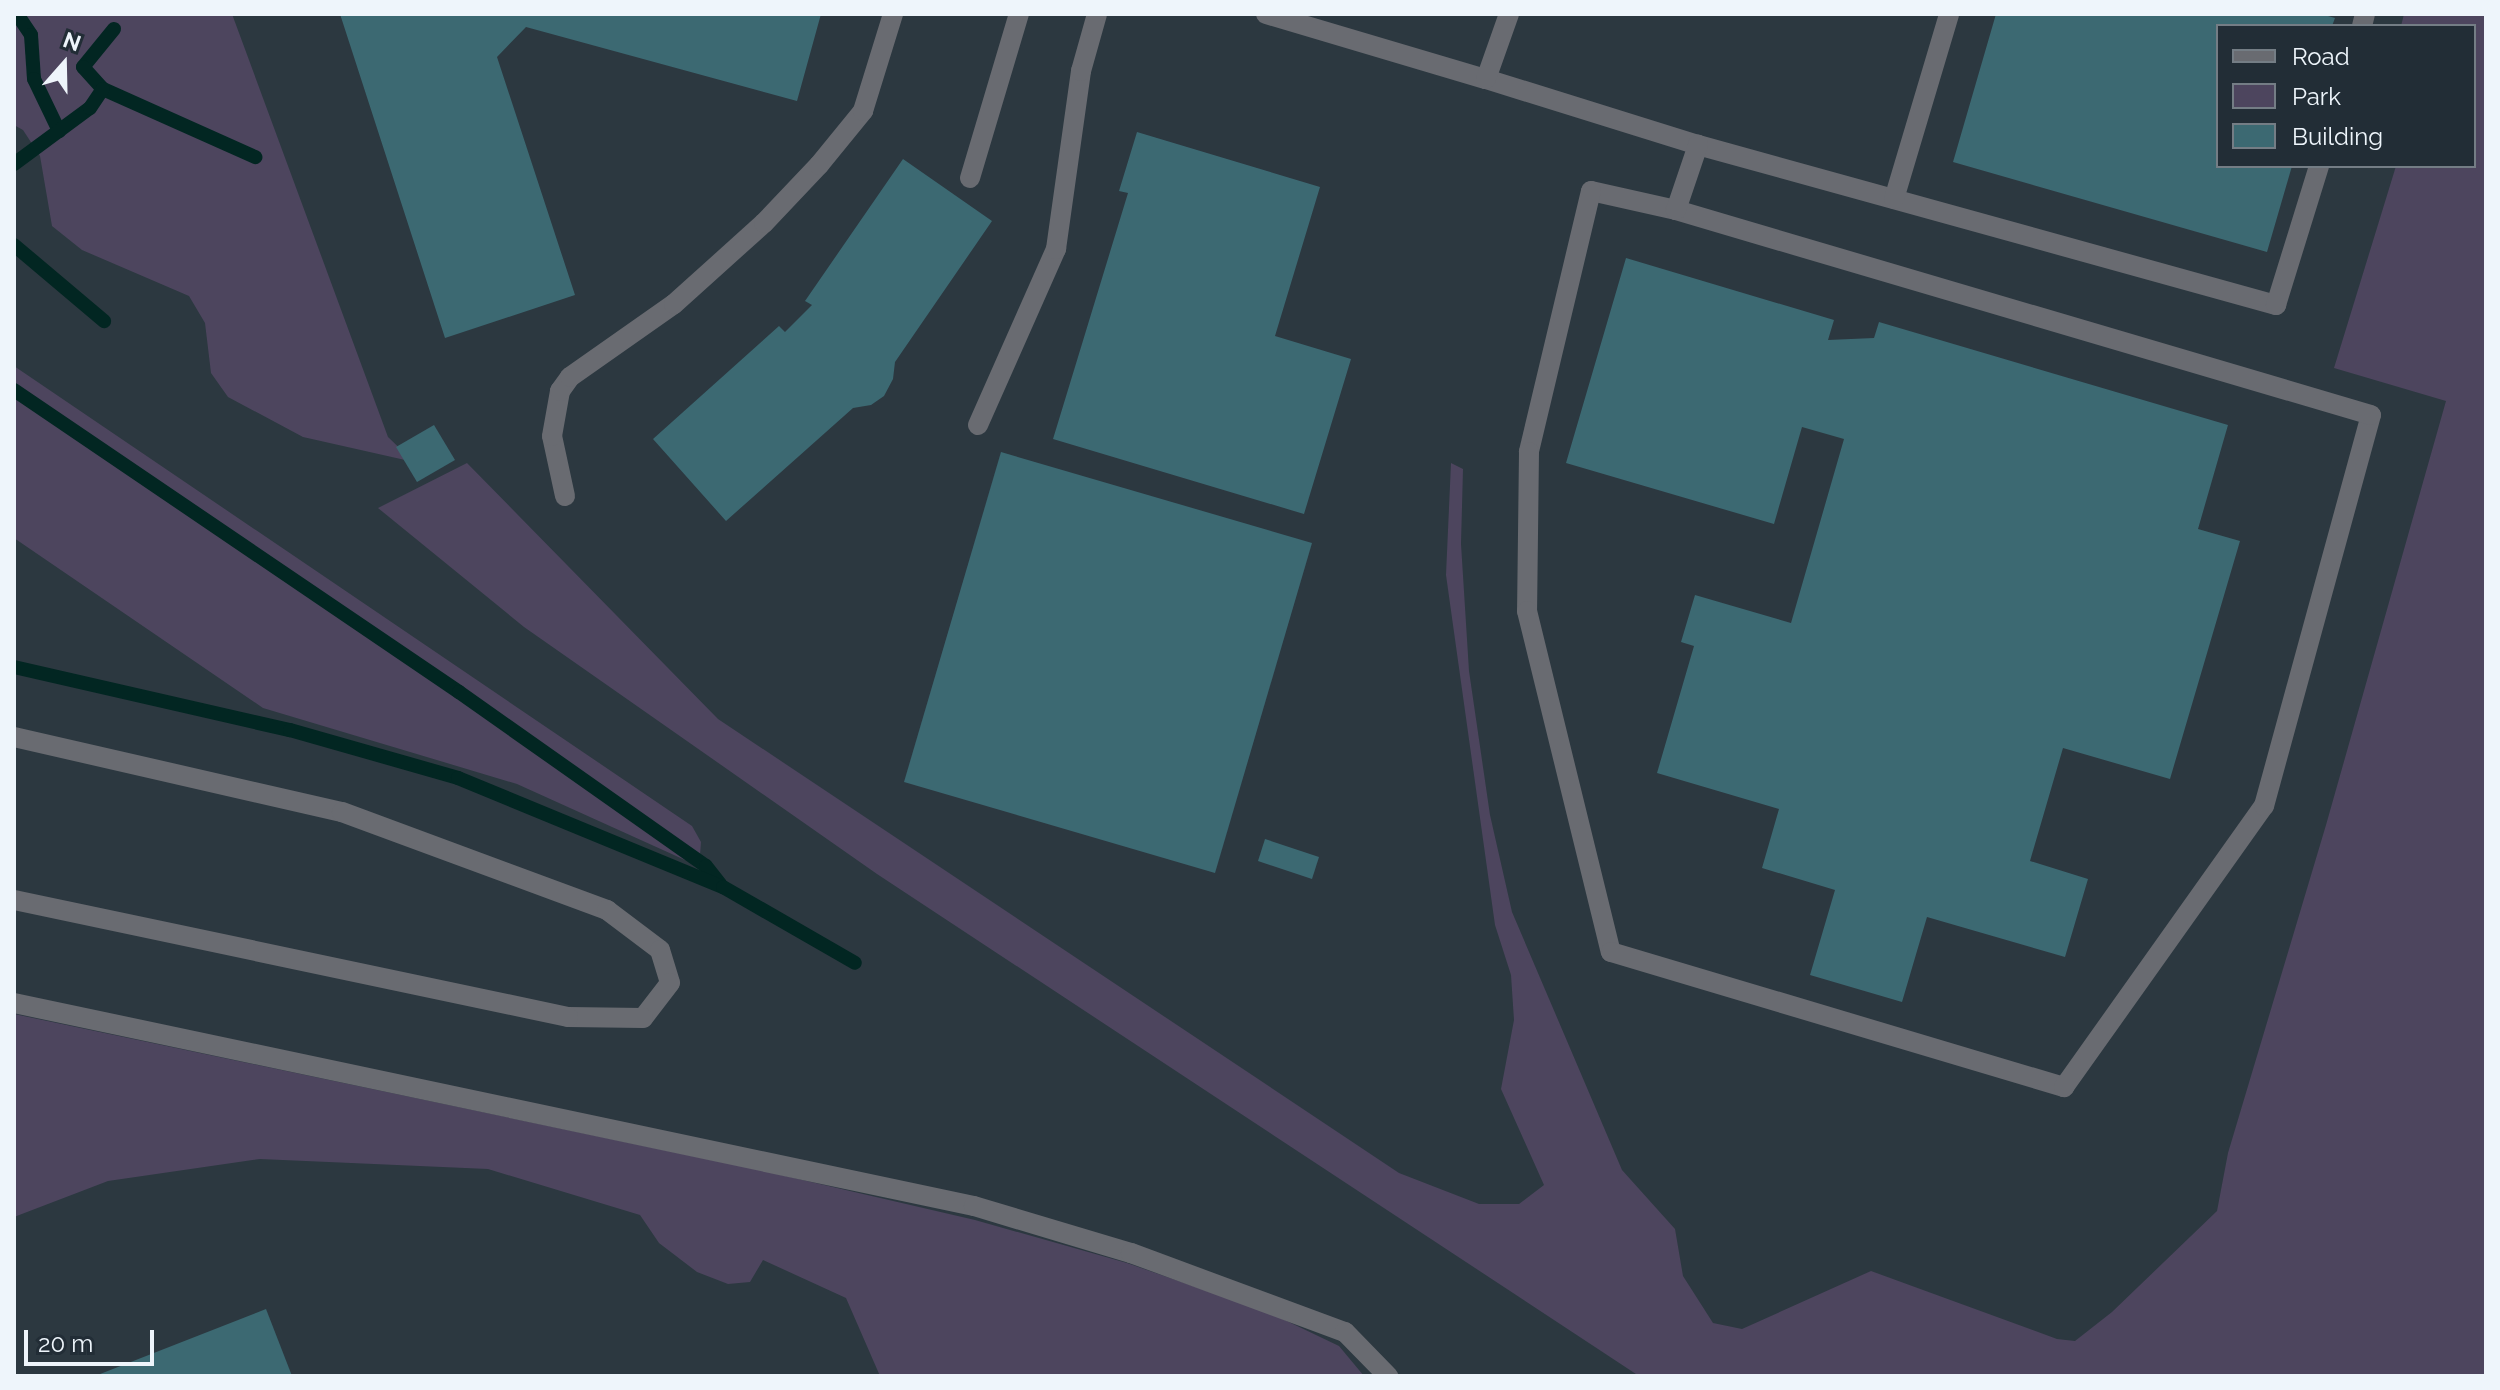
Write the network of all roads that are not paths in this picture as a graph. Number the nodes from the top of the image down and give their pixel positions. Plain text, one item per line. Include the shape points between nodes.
1 (893, 14) edge
2 (1019, 14) edge
3 (1097, 14) edge
4 (1266, 14) edge
5 (1509, 14) edge
6 (1949, 14) edge
7 (1486, 79) junction
8 (1698, 145) junction
9 (2318, 168) edge
10 (970, 178) dead end
11 (1894, 199) junction
12 (1676, 210) junction
13 (978, 425) dead end
14 (565, 496) dead end
15 (14, 737) edge
16 (14, 900) edge
17 (14, 1003) edge
18 (1388, 1376) edge

1 - 14 street via 863,111 819,165 674,304 570,377 560,391 552,436
2 - 10 street
3 - 13 street via 1081,71 1056,249
4 - 7 street
5 - 7 street
6 - 11 street
7 - 8 street
8 - 11 street
8 - 12 street
9 - 11 street via 2276,305
12 - 12 street via 2371,415 2264,806 2064,1087 1611,952 1527,611 1529,452 1591,191
15 - 16 street via 342,812 607,910 660,950 670,983 643,1018 568,1017
17 - 18 street via 974,1206 1131,1253 1345,1332

